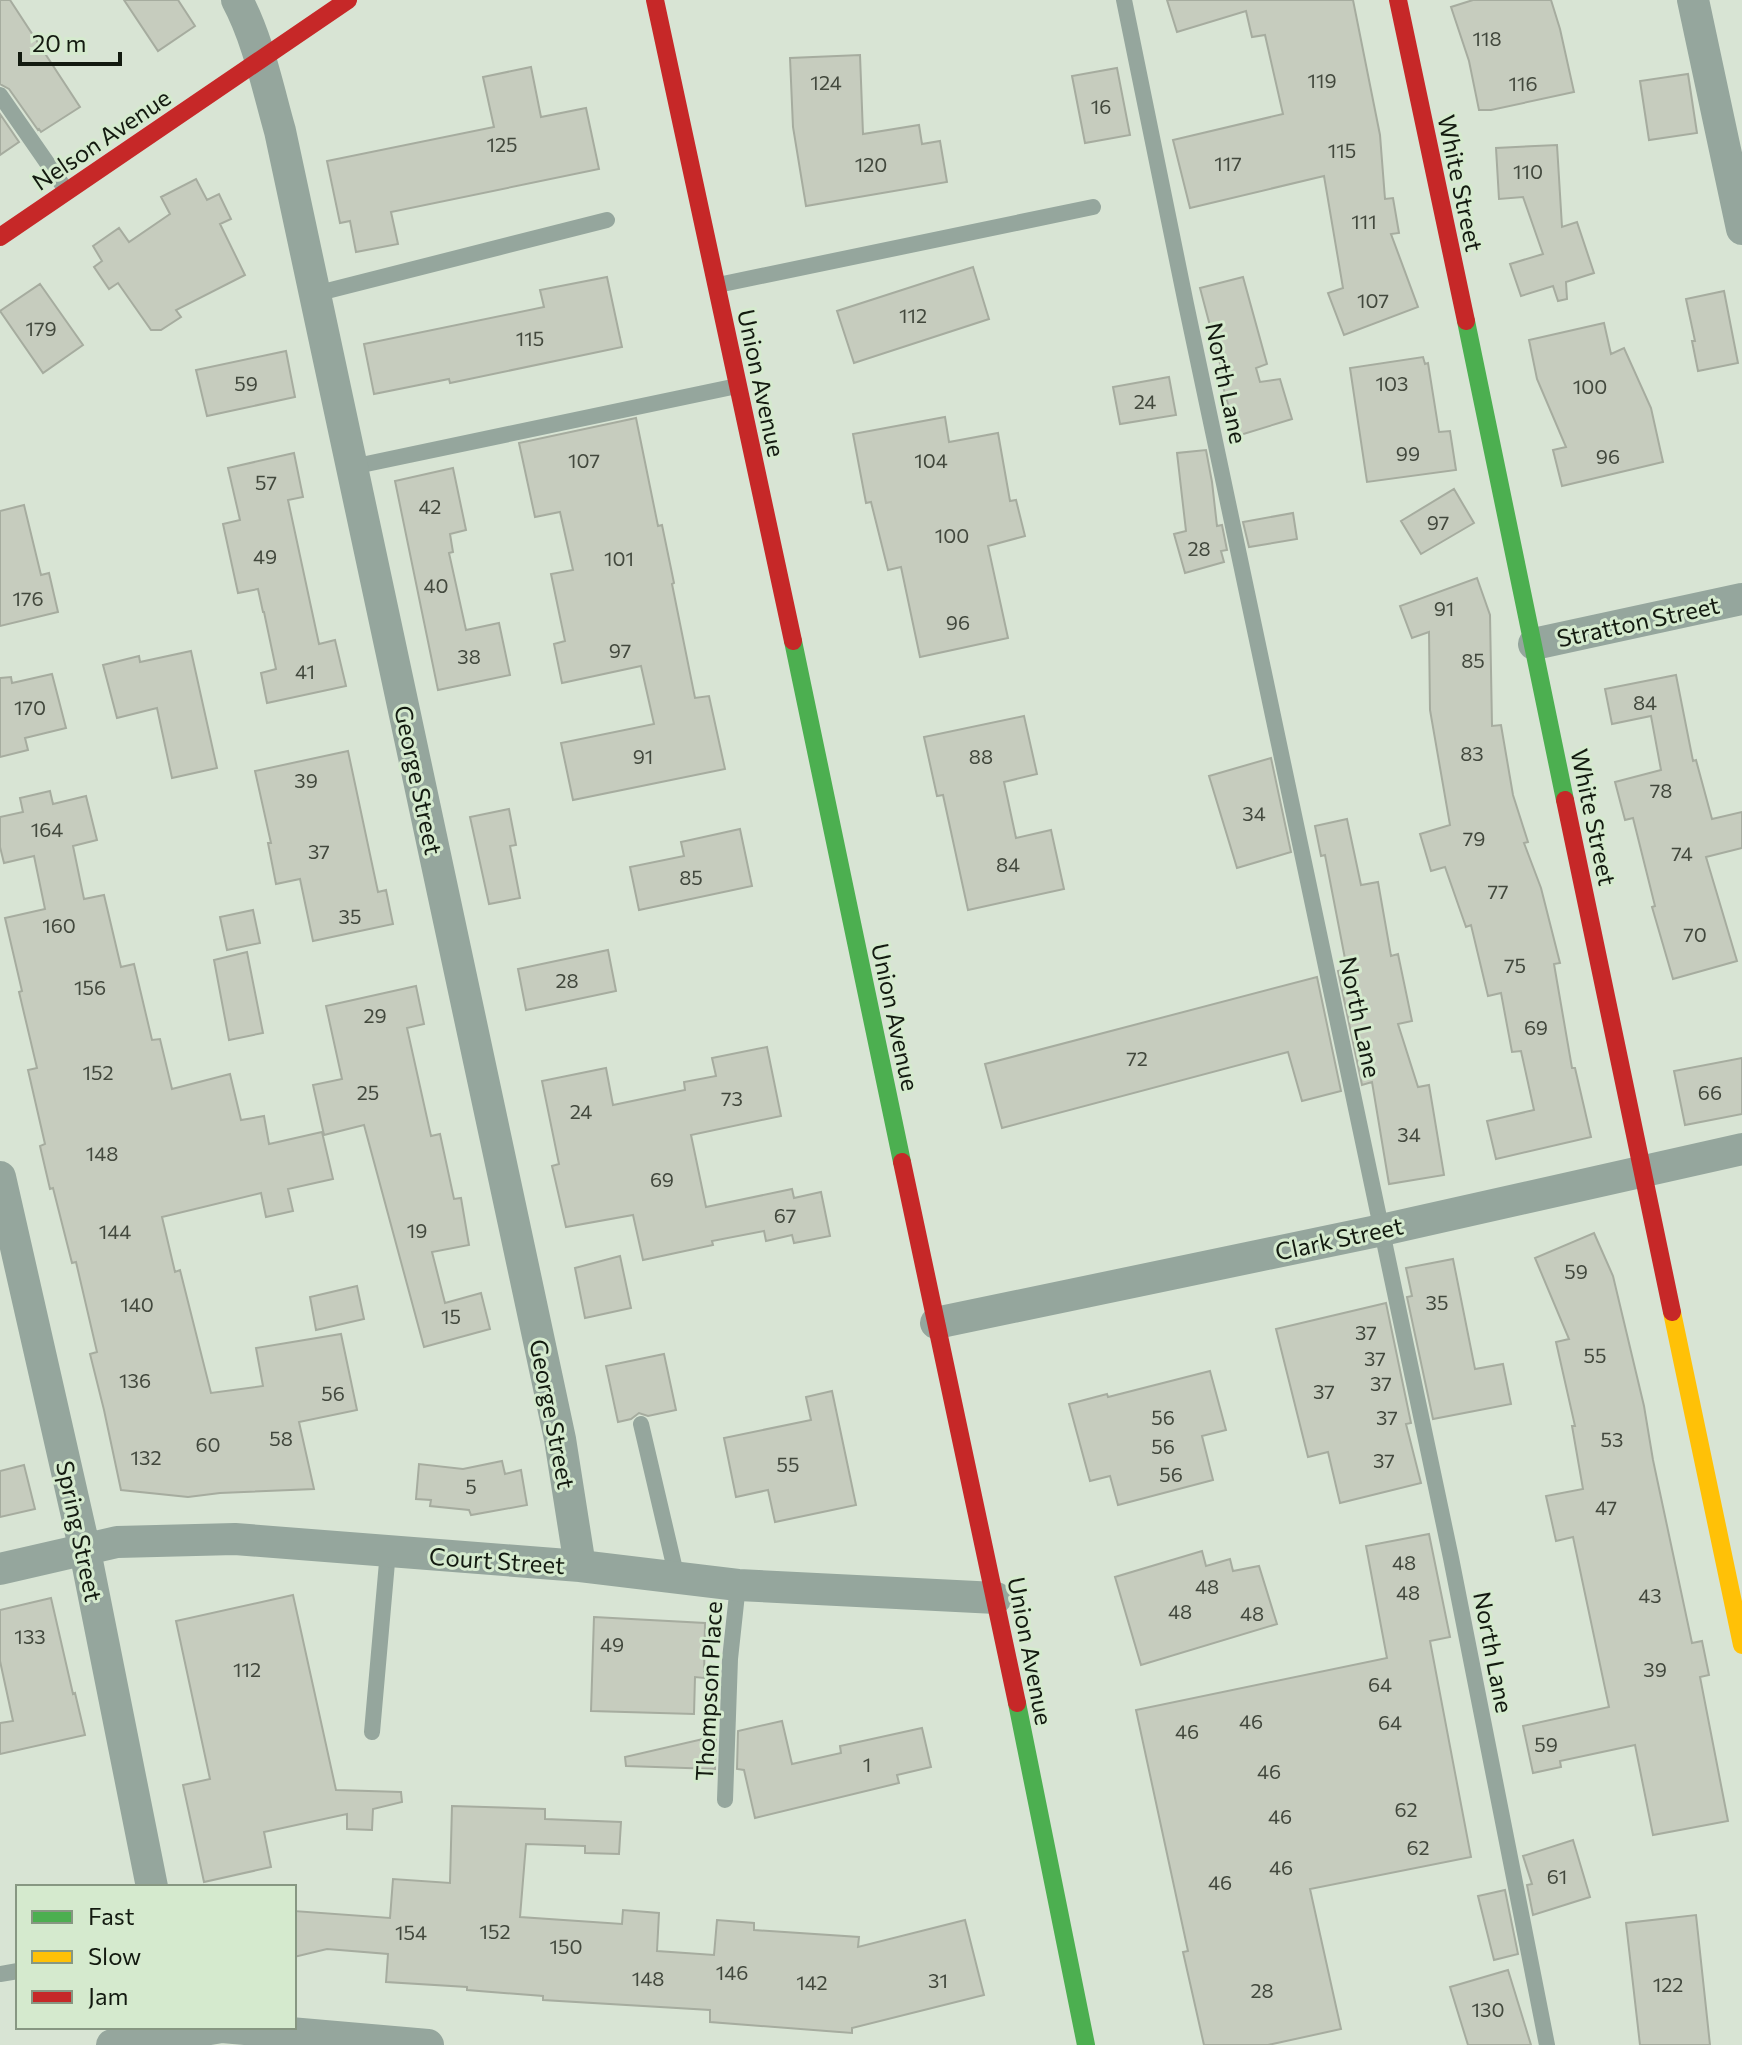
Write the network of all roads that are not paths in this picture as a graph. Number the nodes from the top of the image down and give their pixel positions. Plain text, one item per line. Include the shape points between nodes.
1 (237, 0) edge
2 (348, 0) edge
3 (655, 0) edge
4 (1124, 0) edge
5 (1398, 0) edge
6 (1693, 0) edge
7 (260, 60) junction
8 (0, 95) edge
9 (67, 192) junction
10 (1093, 207) dead end
11 (607, 220) dead end
12 (1742, 229) edge
13 (0, 237) edge
14 (717, 285) junction
15 (315, 294) junction
16 (738, 386) junction
17 (352, 467) junction
18 (1742, 599) edge
19 (1534, 644) junction
20 (1742, 1149) edge
21 (1642, 1173) junction
22 (0, 1177) edge
23 (1382, 1230) junction
24 (936, 1323) junction
25 (641, 1424) dead end
26 (85, 1551) junction
27 (388, 1551) junction
28 (580, 1566) junction
29 (0, 1569) edge
30 (677, 1578) junction
31 (738, 1585) junction
32 (996, 1598) junction
33 (1742, 1645) edge
34 (372, 1732) dead end
35 (725, 1800) dead end
36 (152, 1885) edge
37 (212, 2029) edge
38 (245, 2029) edge
39 (181, 2035) edge
40 (112, 2045) edge
41 (428, 2045) edge
42 (1086, 2045) edge
43 (1547, 2045) edge

1 - 7 street, George Street
2 - 7 street, Nelson Avenue
3 - 14 street, Union Avenue
4 - 23 lane, North Lane
5 - 19 street, White Street
6 - 12 street
7 - 9 street, Nelson Avenue
7 - 15 street, George Street
8 - 9 lane
9 - 13 street, Nelson Avenue
10 - 14 lane
11 - 15 lane
14 - 16 street, Union Avenue
15 - 17 street, George Street
16 - 17 lane
16 - 24 street, Union Avenue
17 - 28 street, George Street via 560,1439
18 - 19 street, Stratton Street
19 - 21 street, White Street
20 - 21 street, Clark Street
21 - 23 street, Clark Street
21 - 33 street, White Street
22 - 26 street, Spring Street
23 - 24 street, Clark Street
23 - 43 lane, North Lane
24 - 32 street, Union Avenue
25 - 30 lane
26 - 27 street, Court Street via 117,1542 235,1539
26 - 29 street, Court Street
26 - 36 street, Spring Street
27 - 28 street, Court Street
27 - 34 lane
28 - 30 street, Court Street
30 - 31 street, Court Street
31 - 32 street, Court Street
31 - 35 lane, Thompson Place
32 - 42 street, Union Avenue
37 - 39 street
38 - 41 street
39 - 40 street

